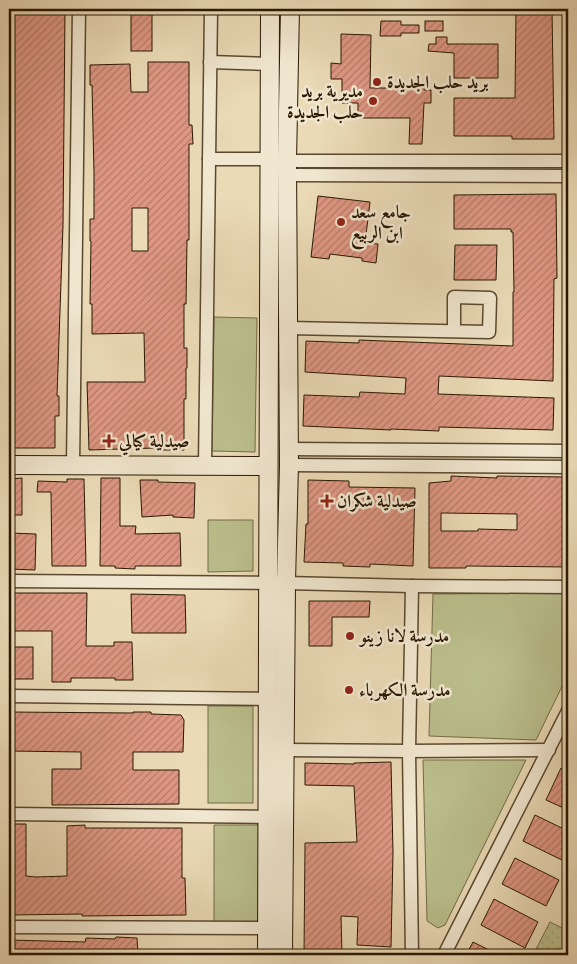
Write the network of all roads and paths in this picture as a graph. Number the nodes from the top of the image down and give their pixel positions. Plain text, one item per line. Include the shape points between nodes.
1 (79, 9) edge
2 (211, 9) edge
3 (270, 9) edge
4 (290, 9) edge
5 (210, 62) junction
6 (270, 64) junction
7 (209, 159) junction
8 (269, 159) junction
9 (568, 161) edge
10 (288, 168) junction
11 (568, 176) edge
12 (288, 328) junction
13 (454, 331) dead end
14 (568, 451) edge
15 (288, 457) junction
16 (9, 465) edge
17 (74, 465) junction
18 (205, 465) junction
19 (268, 466) junction
20 (568, 467) edge
21 (9, 581) edge
22 (277, 583) junction
23 (412, 586) junction
24 (568, 587) edge
25 (9, 696) edge
26 (267, 699) junction
27 (568, 712) edge
28 (286, 750) junction
29 (549, 750) junction
30 (409, 752) junction
31 (9, 814) edge
32 (267, 817) junction
33 (9, 927) edge
34 (267, 928) junction
35 (268, 955) edge
36 (283, 955) edge
37 (412, 955) edge
38 (444, 955) edge

1 - 17 street
2 - 5 street
3 - 6 street
4 - 10 street
5 - 6 street
5 - 7 street
6 - 8 street
7 - 8 street
7 - 18 street
8 - 19 street
9 - 10 street
10 - 11 street
10 - 12 street
12 - 13 street
12 - 15 street
14 - 15 street
15 - 20 street
15 - 22 street
16 - 17 street
17 - 18 street
18 - 19 street
19 - 22 street
21 - 22 street
22 - 23 street
22 - 26 street
22 - 28 street
23 - 24 street
23 - 30 street
25 - 26 street
26 - 32 street
27 - 29 street
28 - 30 street
28 - 36 street
29 - 30 street
29 - 38 street
30 - 37 street
31 - 32 street
32 - 34 street
33 - 34 street
34 - 35 street

